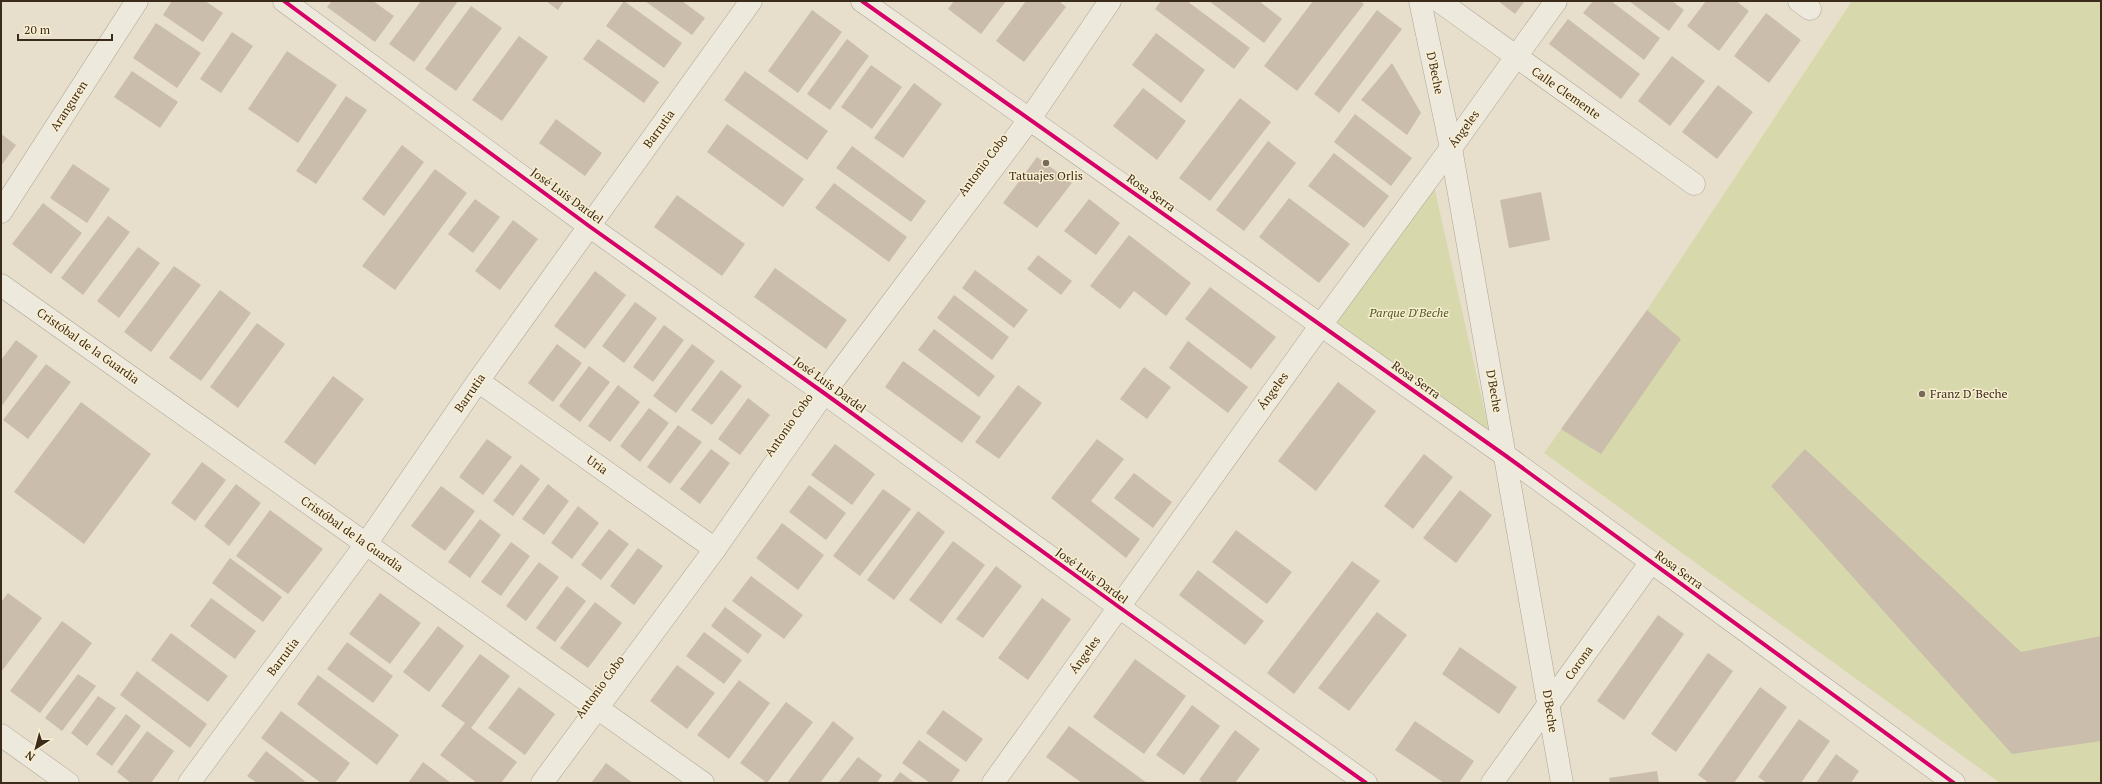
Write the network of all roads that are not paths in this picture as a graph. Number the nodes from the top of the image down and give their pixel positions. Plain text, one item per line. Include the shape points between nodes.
1 (137, 1) edge
2 (284, 1) edge
3 (751, 1) edge
4 (862, 1) edge
5 (1110, 1) edge
6 (1420, 1) edge
7 (1438, 1) edge
8 (1556, 1) edge
9 (1516, 57) junction
10 (1029, 120) junction
11 (1451, 148) junction
12 (1694, 184) dead end
13 (1, 212) edge
14 (589, 226) junction
15 (1, 285) edge
16 (1320, 325) junction
17 (478, 381) junction
18 (824, 393) junction
19 (1506, 456) junction
20 (366, 544) junction
21 (715, 549) junction
22 (1651, 562) junction
23 (1119, 608) junction
24 (1549, 705) junction
25 (597, 708) junction
26 (1, 735) edge
27 (68, 783) edge
28 (189, 783) edge
29 (542, 783) edge
30 (703, 783) edge
31 (993, 783) edge
32 (1366, 783) edge
33 (1492, 783) edge
34 (1562, 783) edge
35 (1954, 783) edge

1 - 13 street, Aranguren
2 - 14 street, José Luis Dardel
3 - 14 street, Barrutia
4 - 10 street, Rosa Serra
5 - 10 street, Antonio Cobo
6 - 11 street, D'Beche
7 - 9 street, Calle Clemente
8 - 9 street, Ángeles
9 - 11 street, Ángeles
9 - 12 street, Calle Clemente
10 - 16 street, Rosa Serra
10 - 18 street, Antonio Cobo
11 - 16 street, Ángeles
11 - 19 street, D'Beche
14 - 17 street, Barrutia
14 - 18 street, José Luis Dardel
15 - 20 street, Cristóbal de la Guardia
16 - 19 street, Rosa Serra
16 - 23 street, Ángeles
17 - 20 street, Barrutia
17 - 21 street, Uria
18 - 21 street, Antonio Cobo
18 - 23 street, José Luis Dardel
19 - 22 street, Rosa Serra
19 - 24 street, D'Beche
20 - 25 street, Cristóbal de la Guardia
20 - 28 street, Barrutia
21 - 25 street, Antonio Cobo
22 - 24 street, Corona
22 - 35 street, Rosa Serra
23 - 31 street, Ángeles
23 - 32 street, José Luis Dardel
24 - 33 street, Corona
24 - 34 street, D'Beche
25 - 29 street, Antonio Cobo
25 - 30 street, Cristóbal de la Guardia
26 - 27 street

